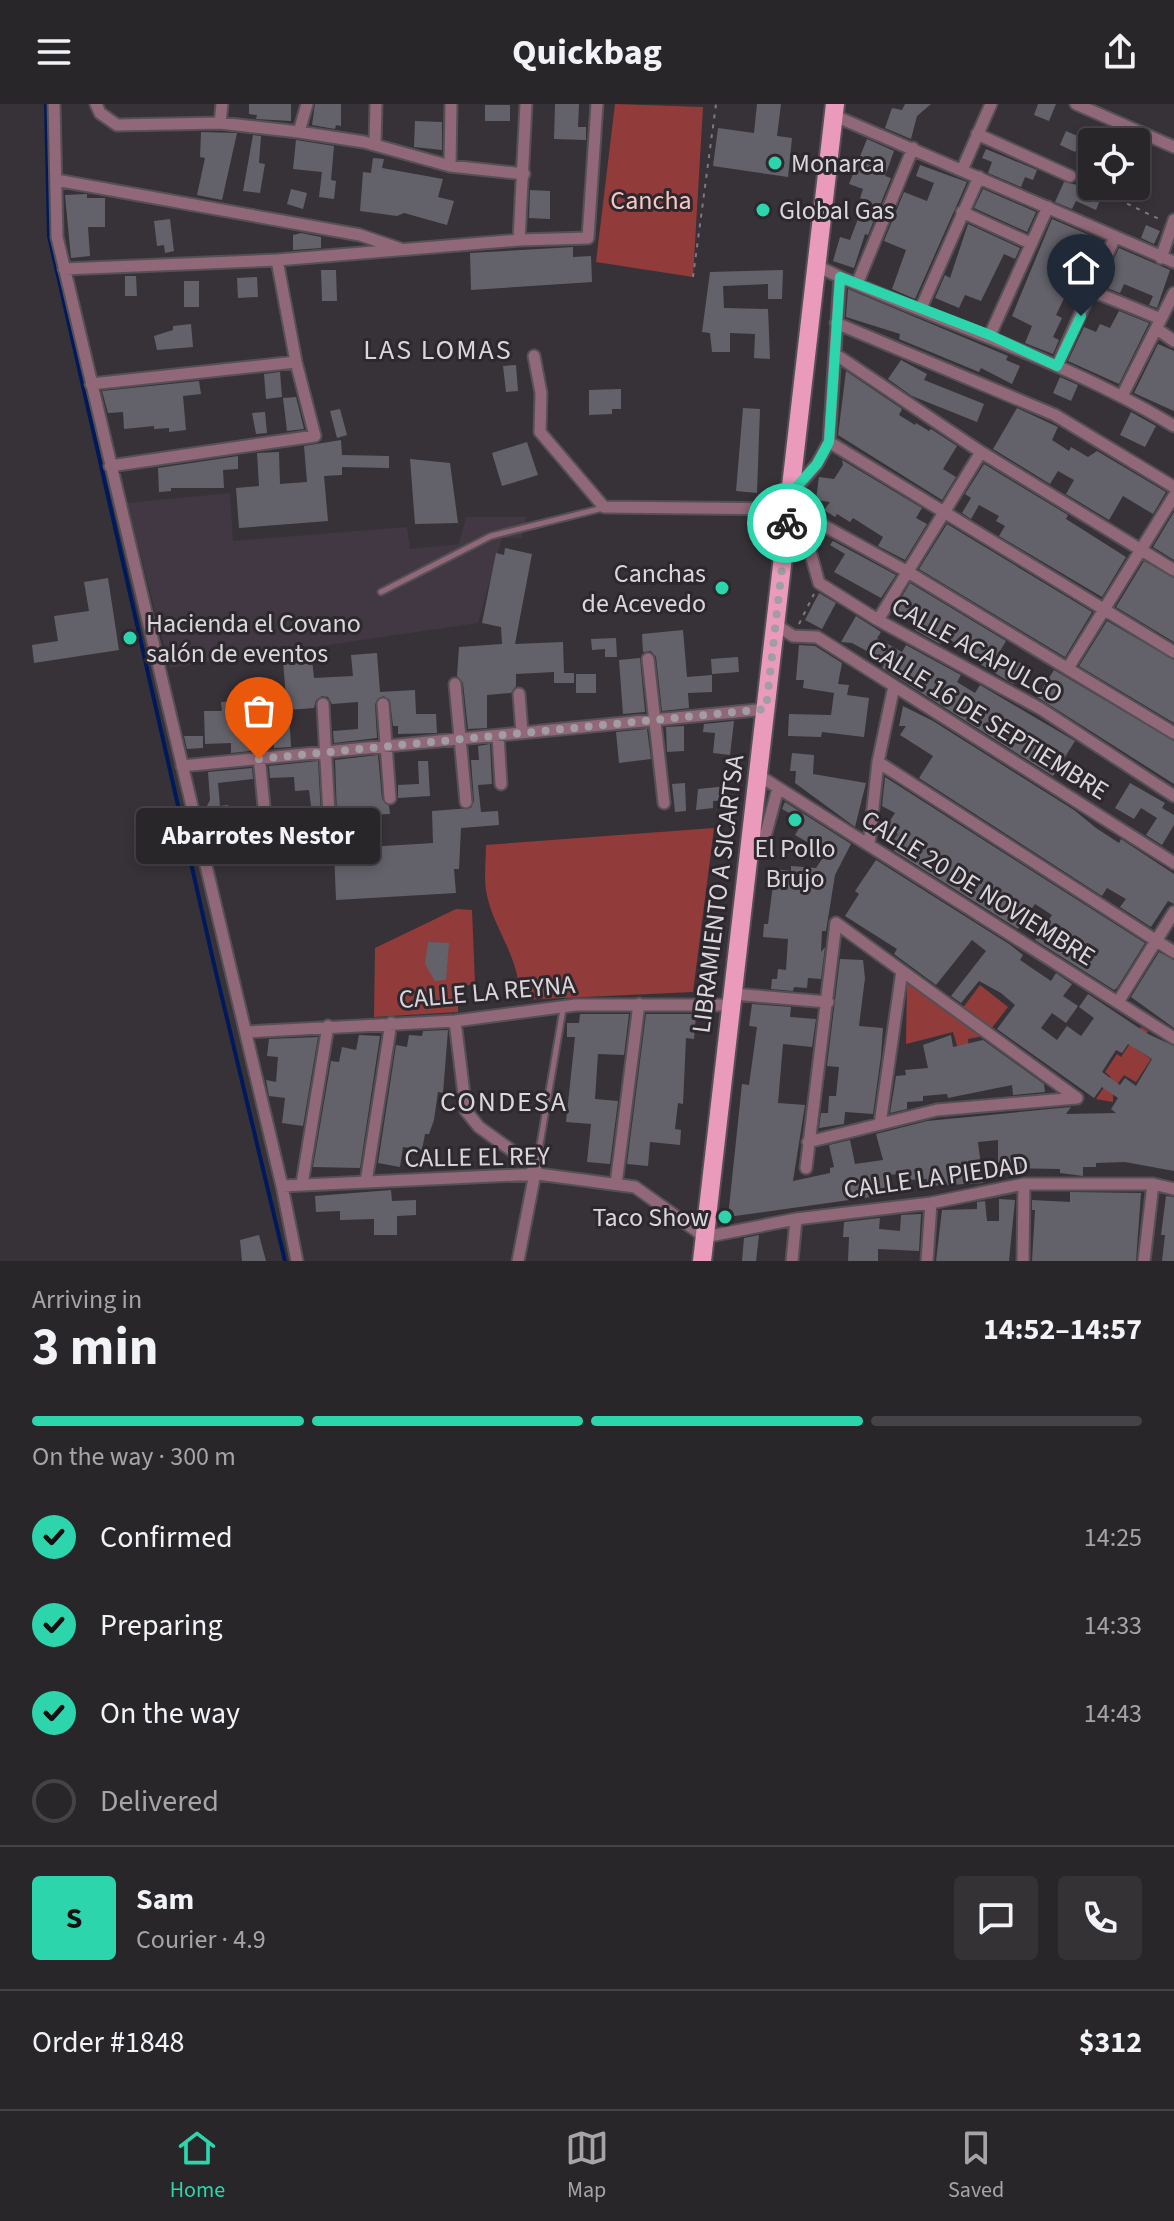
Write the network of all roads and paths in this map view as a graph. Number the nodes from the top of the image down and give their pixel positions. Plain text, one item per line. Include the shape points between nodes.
1 (54, 104) edge
2 (96, 104) edge
3 (222, 104) edge
4 (307, 104) edge
5 (376, 104) edge
6 (451, 104) edge
7 (526, 104) edge
8 (597, 104) edge
9 (716, 104) edge
10 (991, 104) edge
11 (1076, 104) edge
12 (835, 110) edge
13 (220, 123) junction
14 (299, 132) junction
15 (977, 134) junction
16 (375, 144) junction
17 (1174, 147) edge
18 (913, 148) junction
19 (450, 166) junction
20 (962, 170) junction
21 (524, 174) junction
22 (1070, 176) joint
23 (979, 177) junction
24 (56, 180) junction
25 (1048, 207) junction
26 (962, 212) junction
27 (1173, 224) edge
28 (1114, 239) junction
29 (519, 240) junction
30 (1030, 243) junction
31 (405, 251) junction
32 (1161, 258) junction
33 (277, 260) junction
34 (1174, 262) edge
35 (817, 266) junction
36 (64, 269) junction
37 (693, 277) dead end
38 (840, 277) junction
39 (857, 284) junction
40 (1092, 291) junction
41 (1174, 293) edge
42 (921, 308) junction
43 (836, 323) junction
44 (1159, 324) junction
45 (990, 335) junction
46 (1174, 341) edge
47 (835, 354) junction
48 (534, 356) dead end
49 (296, 362) junction
50 (1057, 366) junction
51 (91, 384) junction
52 (1123, 394) junction
53 (1174, 426) edge
54 (829, 442) junction
55 (981, 452) junction
56 (110, 466) junction
57 (1174, 487) edge
58 (1174, 496) edge
59 (793, 505) junction
60 (604, 507) junction
61 (944, 512) junction
62 (1140, 549) junction
63 (1174, 570) edge
64 (908, 572) junction
65 (819, 583) junction
66 (381, 592) dead end
67 (1104, 609) junction
68 (878, 620) junction
69 (775, 624) junction
70 (793, 636) junction
71 (1174, 652) edge
72 (648, 659) dead end
73 (1068, 668) junction
74 (455, 684) dead end
75 (894, 686) junction
76 (519, 694) dead end
77 (254, 704) dead end
78 (323, 704) dead end
79 (383, 704) dead end
80 (766, 709) junction
81 (655, 721) junction
82 (522, 733) junction
83 (1174, 733) edge
84 (498, 736) junction
85 (460, 739) junction
86 (386, 749) junction
87 (326, 752) junction
88 (259, 759) junction
89 (878, 762) junction
90 (182, 766) junction
91 (758, 775) junction
92 (501, 784) dead end
93 (778, 788) junction
94 (1174, 796) edge
95 (390, 798) dead end
96 (466, 802) dead end
97 (664, 803) dead end
98 (329, 815) dead end
99 (265, 817) dead end
100 (869, 844) junction
101 (750, 850) junction
102 (1174, 863) edge
103 (1174, 912) edge
104 (1156, 941) junction
105 (1174, 952) edge
106 (902, 971) junction
107 (732, 999) junction
108 (828, 1002) junction
109 (1118, 1002) junction
110 (639, 1004) junction
111 (563, 1008) junction
112 (455, 1021) junction
113 (391, 1023) junction
114 (328, 1026) junction
115 (246, 1032) junction
116 (1174, 1038) edge
117 (880, 1124) junction
118 (808, 1142) junction
119 (806, 1168) dead end
120 (534, 1171) junction
121 (366, 1182) junction
122 (302, 1184) junction
123 (616, 1184) junction
124 (1024, 1184) junction
125 (1153, 1184) junction
126 (282, 1186) junction
127 (1174, 1189) edge
128 (931, 1203) junction
129 (796, 1219) junction
130 (705, 1237) junction
131 (297, 1261) edge
132 (518, 1261) edge
133 (702, 1261) edge
134 (792, 1261) edge
135 (927, 1261) edge
136 (1023, 1261) edge
137 (1144, 1261) edge

1 - 24 street
2 - 13 street via 117,125
3 - 13 street
4 - 14 street
5 - 16 street
6 - 19 street
7 - 21 street
8 - 29 street via 588,238
9 - 37 path
10 - 15 street
11 - 17 street
12 - 18 street
12 - 35 main road, LIBRAMIENTO A SICARTSA
13 - 14 street
14 - 16 street
15 - 20 street
15 - 22 street
16 - 19 street
18 - 20 street
18 - 39 street
19 - 21 street
20 - 23 street
21 - 29 street
22 - 27 path
23 - 25 street
23 - 26 street
24 - 31 street via 360,235
24 - 36 street via 57,237
25 - 28 street
25 - 30 street
26 - 30 street
26 - 42 street
27 - 32 street
28 - 32 street
28 - 40 street
29 - 31 street
30 - 45 street
31 - 33 street
32 - 34 street
33 - 36 street
33 - 49 street
35 - 38 street
35 - 59 main road, LIBRAMIENTO A SICARTSA
36 - 51 street
38 - 39 street
38 - 43 street
39 - 42 street
40 - 44 street
40 - 50 street
41 - 44 street
42 - 45 street
43 - 47 street
43 - 57 street via 1055,415
44 - 46 street
44 - 52 street
45 - 50 street
47 - 54 street
47 - 55 street
48 - 60 street via 541,393 540,432
49 - 51 street
49 - 56 street via 315,436
50 - 52 street
51 - 56 street
52 - 53 street
54 - 59 street
54 - 61 street
55 - 61 street
55 - 62 street
56 - 90 street
58 - 62 street
59 - 60 street
59 - 64 street
59 - 65 street
59 - 69 main road, LIBRAMIENTO A SICARTSA
60 - 66 lane via 491,536
61 - 64 street
61 - 67 street
62 - 63 street
62 - 67 street
64 - 68 street
64 - 73 street
65 - 68 street, CALLE ACAPULCO
65 - 70 path
67 - 71 street
67 - 73 street
68 - 94 street, CALLE ACAPULCO via 1041,709
69 - 70 street, CALLE 16 DE SEPTIEMBRE
69 - 80 main road, LIBRAMIENTO A SICARTSA
70 - 75 street, CALLE 16 DE SEPTIEMBRE via 817,637
72 - 81 street
73 - 83 street
74 - 85 street
75 - 89 street
75 - 102 street, CALLE 16 DE SEPTIEMBRE
76 - 82 street
77 - 88 street
78 - 87 street
79 - 86 street
80 - 81 street
80 - 91 main road, LIBRAMIENTO A SICARTSA
81 - 82 street
81 - 97 street
82 - 84 street
84 - 85 street
84 - 92 street
85 - 86 street
85 - 96 street
86 - 87 street
86 - 95 street
87 - 88 street
87 - 98 street
88 - 90 street
88 - 99 street
89 - 100 street
89 - 104 street
90 - 115 street
91 - 93 street, CALLE 20 DE NOVIEMBRE
91 - 101 main road, LIBRAMIENTO A SICARTSA
93 - 100 street, CALLE 20 DE NOVIEMBRE
93 - 101 street via 766,833
100 - 109 street, CALLE 20 DE NOVIEMBRE
101 - 107 main road, LIBRAMIENTO A SICARTSA
103 - 104 street
104 - 105 street
104 - 109 street
106 - 108 street via 836,923
106 - 117 street
106 - 117 street via 1077,1098 937,1110
107 - 108 street, CALLE LA REYNA
107 - 110 street, CALLE LA REYNA
107 - 130 main road, LIBRAMIENTO A SICARTSA
108 - 118 street
109 - 116 street, CALLE 20 DE NOVIEMBRE
110 - 111 street, CALLE LA REYNA
110 - 123 street
111 - 112 street, CALLE LA REYNA
111 - 120 lane
112 - 113 street, CALLE LA REYNA
112 - 120 street via 466,1111
113 - 114 street, CALLE LA REYNA
113 - 121 street
114 - 115 street, CALLE LA REYNA
114 - 122 street
115 - 126 street
117 - 118 street
118 - 119 street
120 - 121 street, CALLE EL REY
120 - 123 street, CALLE EL REY
120 - 132 street
121 - 122 street, CALLE EL REY
122 - 126 street, CALLE EL REY
123 - 130 street, CALLE EL REY via 635,1187
124 - 125 street, CALLE LA PIEDAD
124 - 128 street, CALLE LA PIEDAD
124 - 136 street
125 - 127 street, CALLE LA PIEDAD
125 - 137 street
126 - 131 street
128 - 129 street, CALLE LA PIEDAD
128 - 135 street
129 - 130 street, CALLE LA PIEDAD
129 - 134 street
130 - 133 main road, LIBRAMIENTO A SICARTSA

